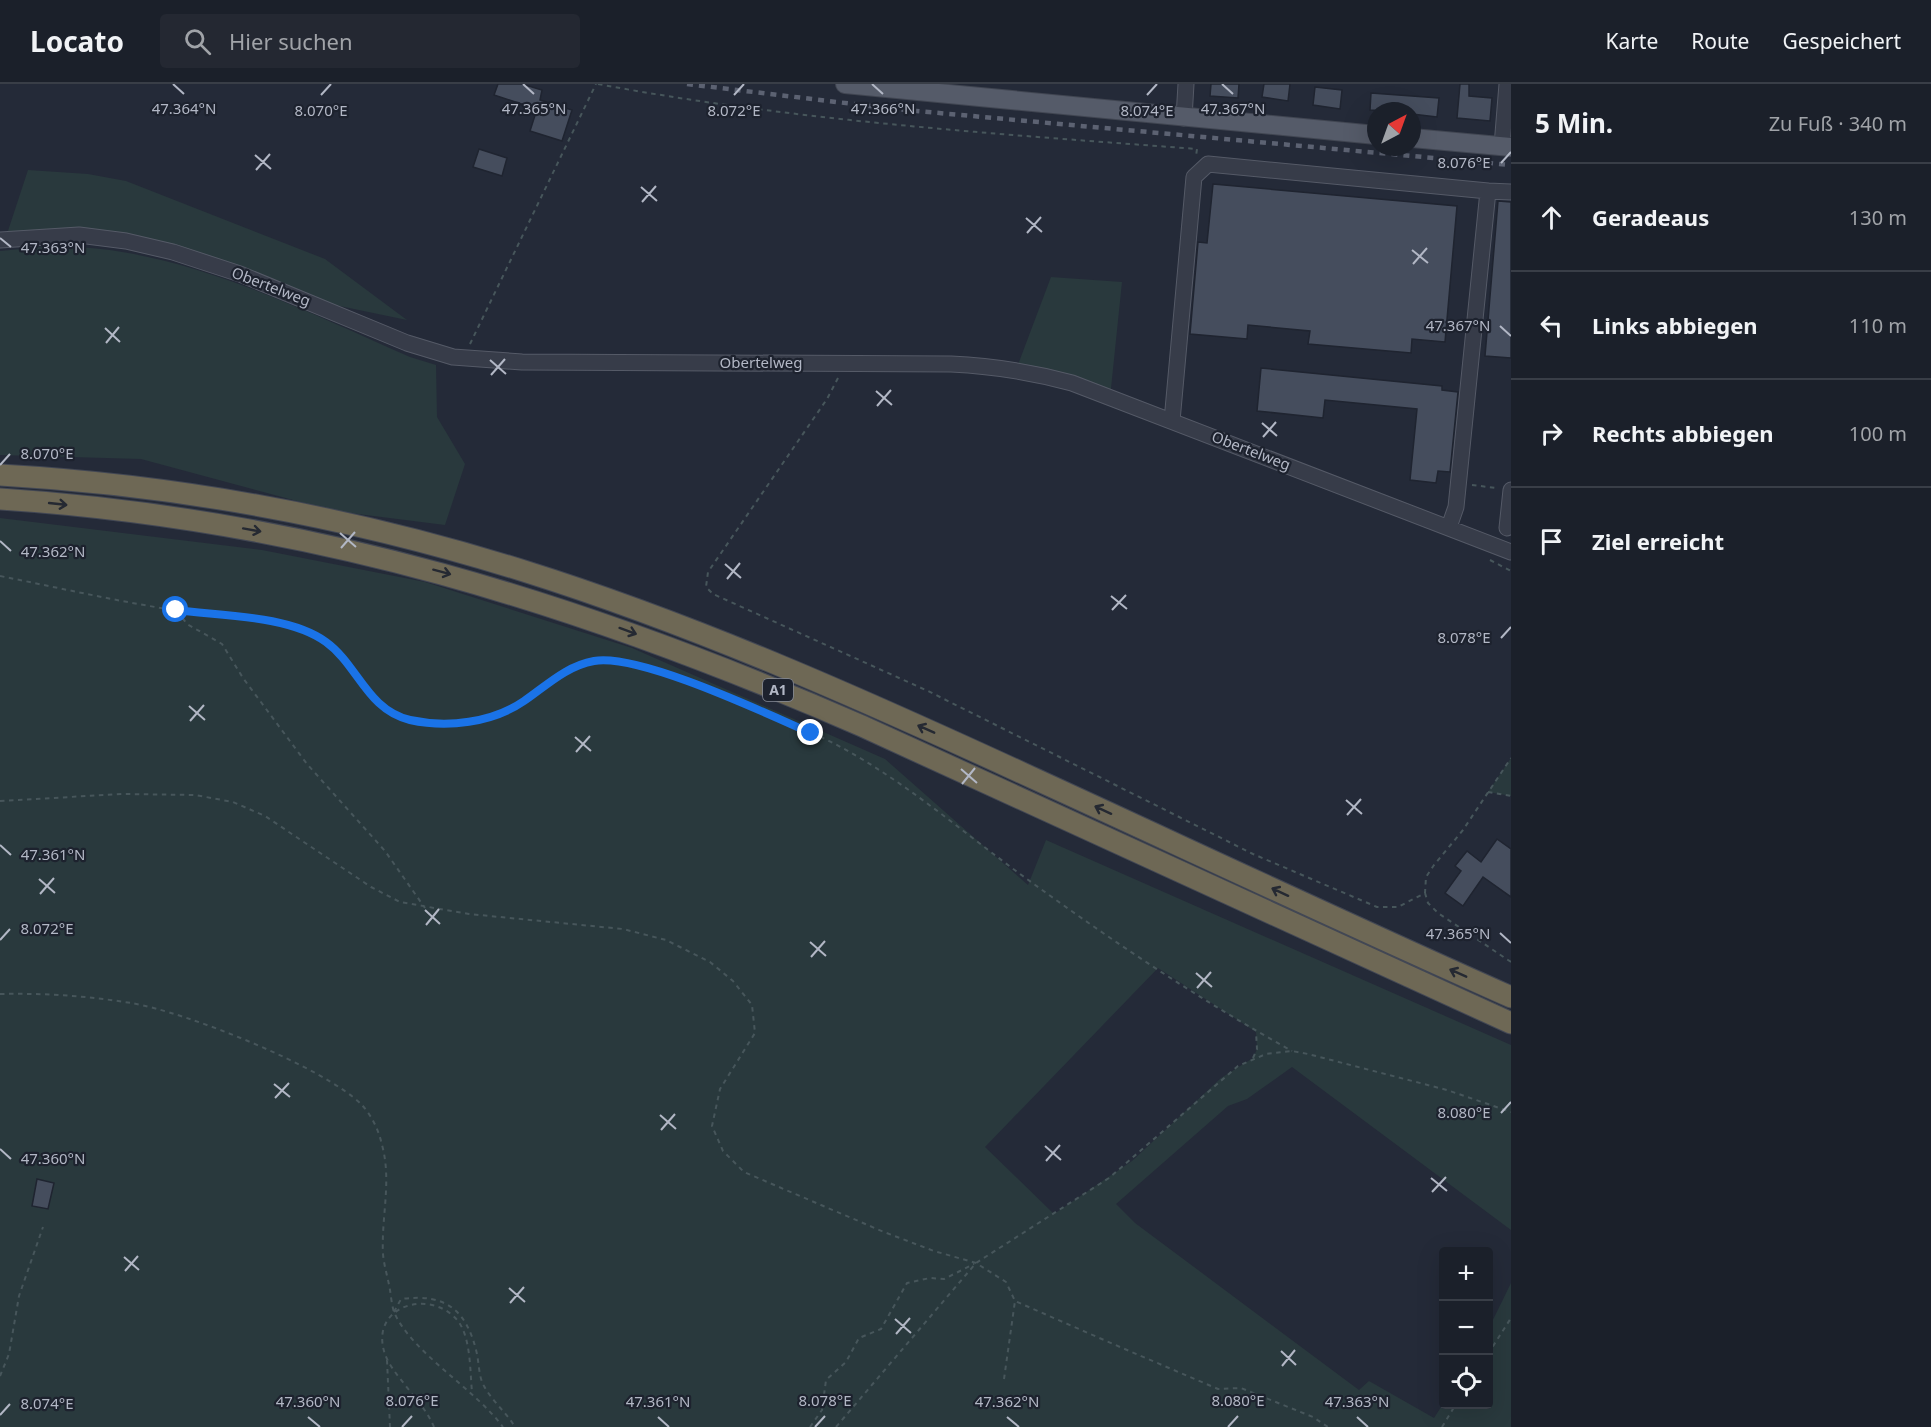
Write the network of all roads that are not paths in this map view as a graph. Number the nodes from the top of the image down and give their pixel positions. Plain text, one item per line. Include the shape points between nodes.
1 (845, 84) edge
2 (1186, 84) edge
3 (1507, 84) edge
4 (912, 87) edge
5 (1184, 118) junction
6 (1367, 134) edge
7 (1421, 139) edge
8 (1506, 147) edge
9 (1488, 190) junction
10 (1511, 192) edge
11 (0, 240) edge
12 (1172, 421) junction
13 (0, 475) edge
14 (1511, 490) edge
15 (0, 499) edge
16 (1449, 527) junction
17 (1507, 528) dead end
18 (1511, 552) edge
19 (1511, 997) edge
20 (1511, 1023) edge

1 - 4 main road
2 - 5 street
3 - 8 street
4 - 5 main road
5 - 6 main road
7 - 8 main road
9 - 10 street
9 - 12 street via 1208,164 1194,177
9 - 16 street via 1459,484
11 - 12 street, Obertelweg via 80,235 173,252 273,286 407,343 467,358 522,362 951,364 1016,370 1072,383
12 - 16 street, Obertelweg
19 -> 13 highway, A1 via 872,704 629,606 469,555 306,516 158,491
14 - 17 street
15 -> 20 highway, A1 via 153,514 336,546 479,583 620,628 862,726
16 - 18 street, Obertelweg

